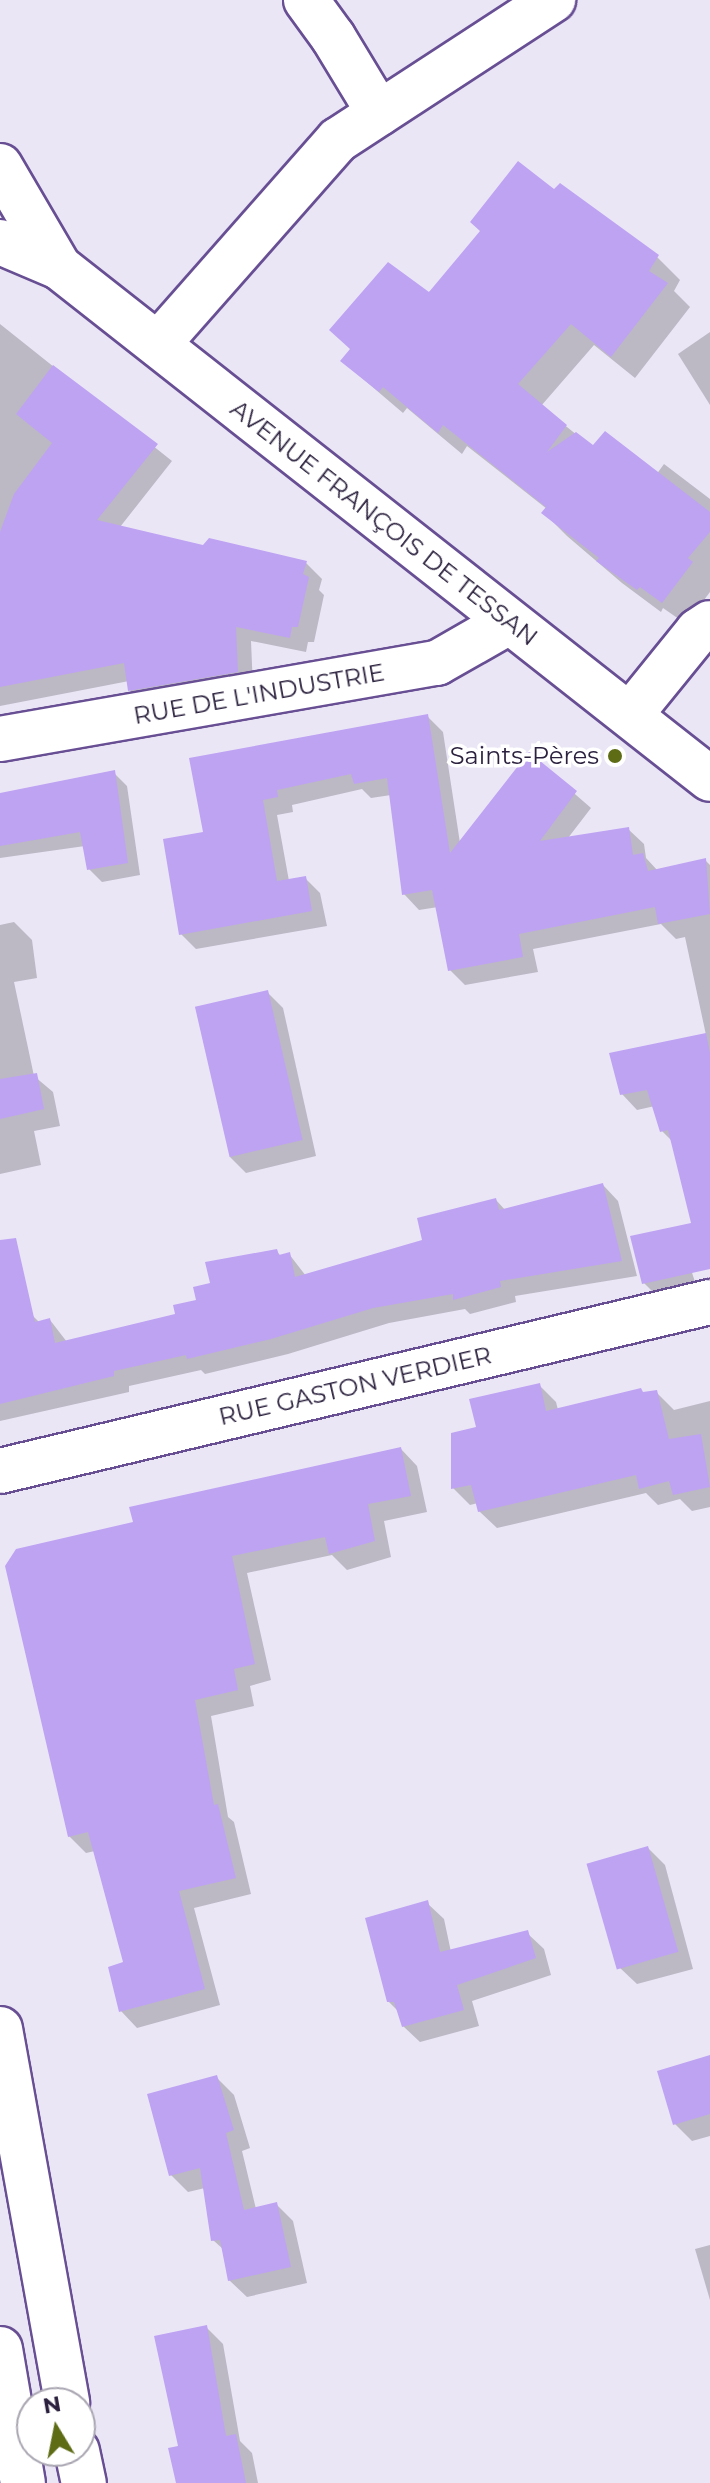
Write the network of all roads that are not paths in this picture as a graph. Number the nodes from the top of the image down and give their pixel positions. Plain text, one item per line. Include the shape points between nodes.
1 (306, 0) edge
2 (553, 0) edge
3 (379, 113) junction
4 (0, 166) edge
5 (0, 242) edge
6 (59, 267) junction
7 (158, 344) junction
8 (509, 622) junction
9 (710, 623) edge
10 (630, 715) junction
11 (0, 739) edge
12 (710, 779) edge
13 (710, 1302) edge
14 (0, 1471) edge
15 (0, 2029) edge
16 (0, 2349) edge
17 (64, 2387) edge
18 (23, 2483) edge

1 - 3 street
2 - 3 street
3 - 7 street via 338,140
4 - 6 street
5 - 6 street
6 - 7 street, AVENUE FRANÇOIS DE TESSAN
7 - 8 street, AVENUE FRANÇOIS DE TESSAN
8 - 10 street, AVENUE FRANÇOIS DE TESSAN
8 - 11 street, RUE DE L'INDUSTRIE via 437,663
9 - 10 street
10 - 12 street, AVENUE FRANÇOIS DE TESSAN
13 - 14 street, RUE GASTON VERDIER
15 - 17 street
16 - 18 street

